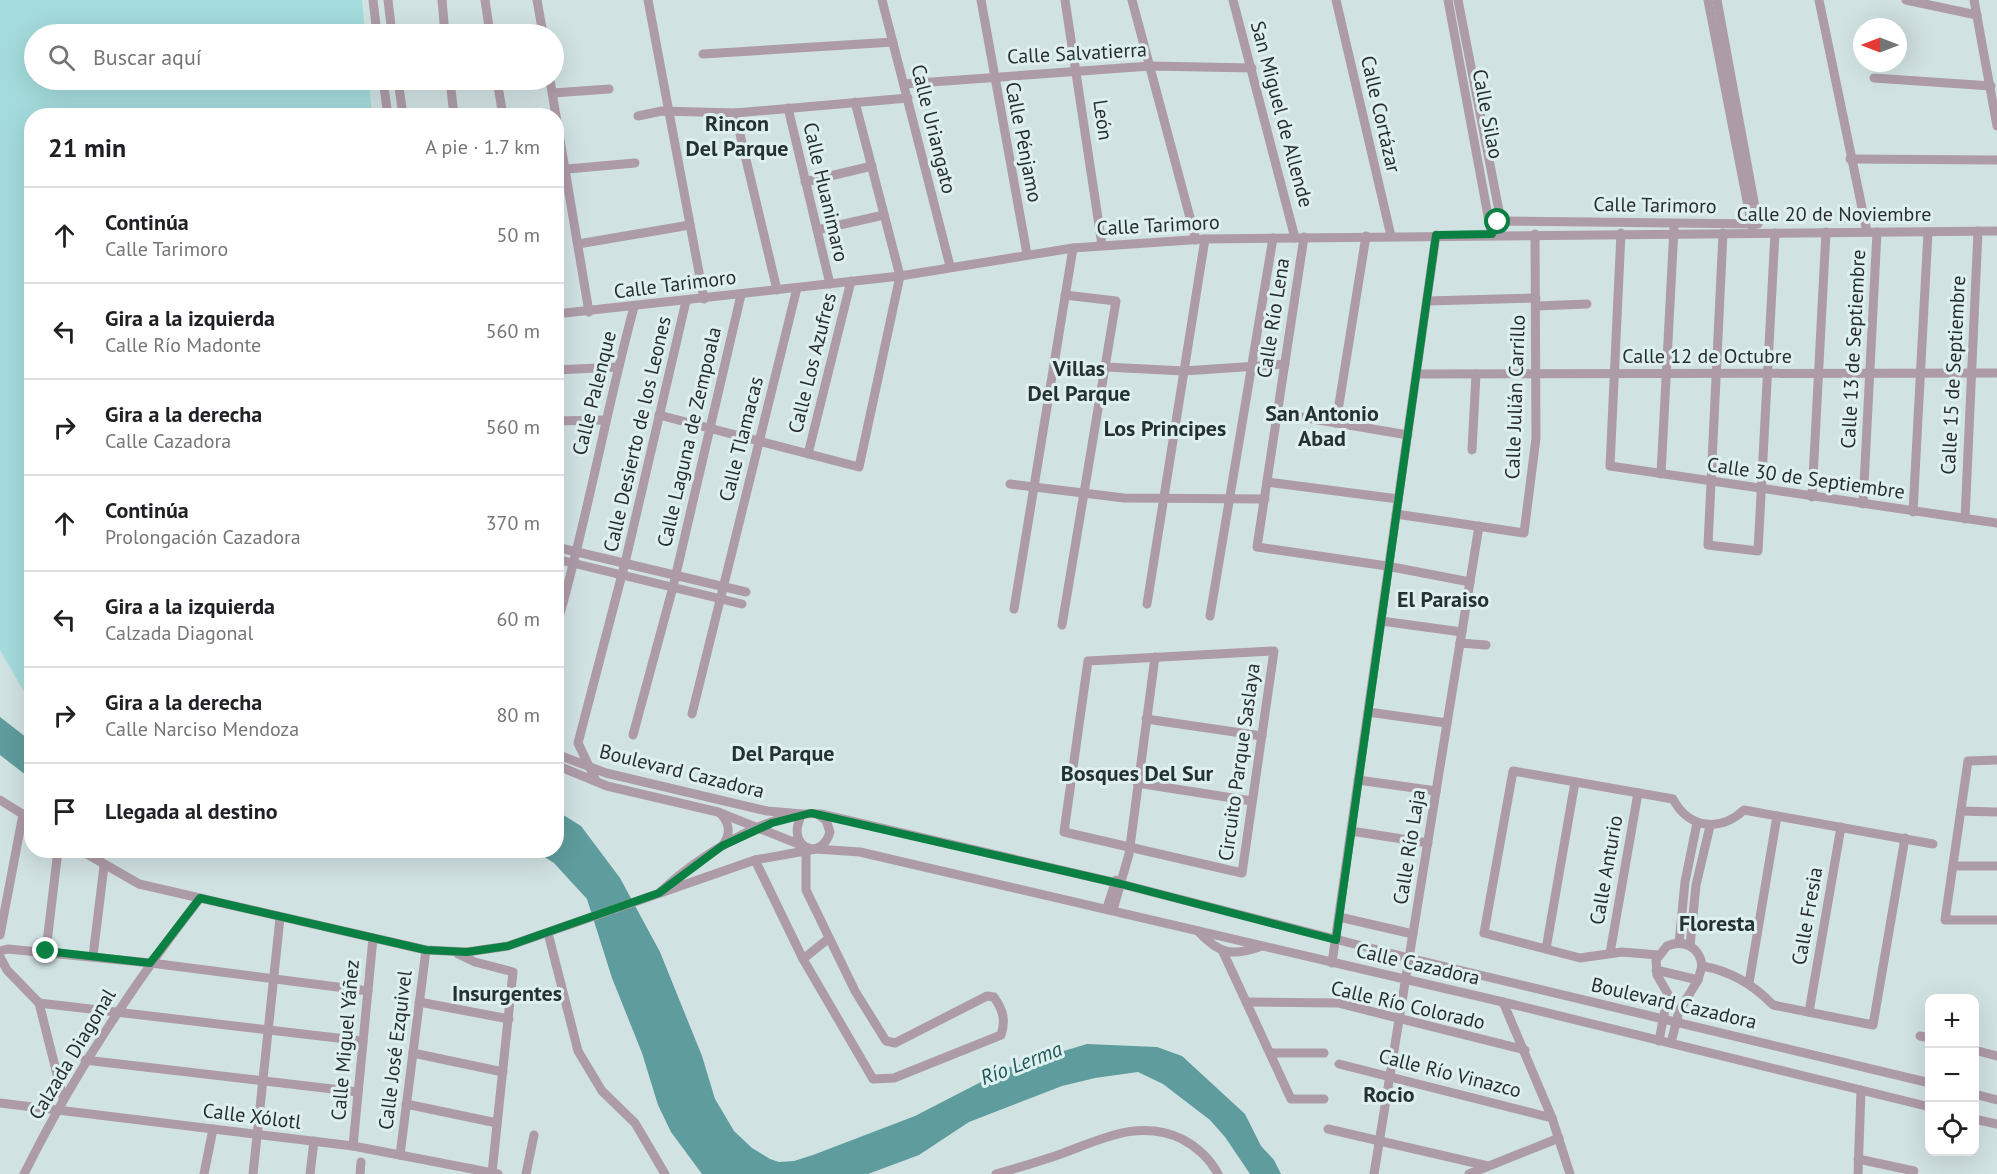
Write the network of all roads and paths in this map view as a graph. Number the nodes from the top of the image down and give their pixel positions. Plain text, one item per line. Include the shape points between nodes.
1 (373, 0) edge
2 (388, 0) edge
3 (442, 0) edge
4 (485, 0) edge
5 (537, 0) edge
6 (648, 0) edge
7 (882, 0) edge
8 (981, 0) edge
9 (1065, 0) edge
10 (1132, 0) edge
11 (1233, 0) edge
12 (1336, 0) edge
13 (1448, 0) edge
14 (1458, 0) edge
15 (1708, 0) edge
16 (1717, 0) edge
17 (1819, 0) edge
18 (1906, 0) edge
19 (1974, 0) edge
20 (1977, 15) junction
21 (376, 24) edge
22 (391, 24) edge
23 (444, 24) edge
24 (489, 24) edge
25 (541, 24) edge
26 (893, 42) junction
27 (703, 54) dead end
28 (1150, 66) junction
29 (1252, 68) junction
30 (1078, 70) junction
31 (993, 76) junction
32 (1874, 78) dead end
33 (904, 84) junction
34 (1991, 86) junction
35 (609, 89) dead end
36 (384, 90) edge
37 (399, 90) edge
38 (451, 90) edge
39 (499, 90) edge
40 (552, 90) edge
41 (553, 93) junction
42 (908, 98) junction
43 (855, 102) junction
44 (387, 108) edge
45 (402, 108) edge
46 (453, 108) edge
47 (502, 108) edge
48 (555, 108) edge
49 (788, 108) junction
50 (669, 111) junction
51 (735, 112) junction
52 (638, 116) dead end
53 (1997, 126) edge
54 (1850, 159) junction
55 (1997, 160) edge
56 (635, 163) dead end
57 (872, 166) junction
58 (564, 169) edge
59 (564, 182) edge
60 (806, 182) junction
61 (884, 215) junction
62 (1501, 221) junction
63 (1674, 223) junction
64 (690, 225) junction
65 (1755, 228) junction
66 (817, 230) junction
67 (1978, 231) junction
68 (1997, 231) edge
69 (1775, 232) junction
70 (1826, 232) junction
71 (1867, 232) junction
72 (1877, 232) junction
73 (1928, 232) junction
74 (1723, 233) junction
75 (1492, 234) junction
76 (1535, 234) junction
77 (1622, 234) junction
78 (1674, 234) junction
79 (1436, 235) junction
80 (1366, 236) junction
81 (1391, 236) junction
82 (1273, 238) junction
83 (1300, 238) junction
84 (1200, 239) junction
85 (578, 244) junction
86 (1102, 245) junction
87 (1073, 248) junction
88 (1027, 254) junction
89 (950, 266) junction
90 (900, 276) junction
91 (851, 281) junction
92 (830, 284) junction
93 (796, 288) junction
94 (777, 290) junction
95 (741, 295) junction
96 (1065, 295) junction
97 (704, 299) junction
98 (686, 301) junction
99 (1427, 301) junction
100 (1536, 302) junction
101 (1587, 304) dead end
102 (634, 307) junction
103 (589, 312) junction
104 (564, 314) edge
105 (1285, 364) junction
106 (618, 367) junction
107 (1106, 367) junction
108 (1251, 368) junction
109 (564, 370) edge
110 (1184, 371) junction
111 (1920, 373) junction
112 (1971, 373) junction
113 (1997, 373) edge
114 (1416, 374) junction
115 (1476, 374) junction
116 (1536, 374) junction
117 (1615, 374) junction
118 (1666, 374) junction
119 (1716, 374) junction
120 (1767, 374) junction
121 (1818, 374) junction
122 (1870, 374) junction
123 (1277, 413) junction
124 (660, 415) junction
125 (605, 420) junction
126 (564, 421) edge
127 (1336, 423) junction
128 (709, 428) junction
129 (1408, 435) junction
130 (759, 441) junction
131 (1472, 450) dead end
132 (808, 454) junction
133 (1661, 474) junction
134 (1267, 482) junction
135 (1711, 482) junction
136 (1010, 484) dead end
137 (1032, 488) junction
138 (1761, 489) junction
139 (1085, 495) junction
140 (1812, 496) junction
141 (1265, 499) junction
142 (1398, 499) junction
143 (1163, 500) junction
144 (1229, 500) junction
145 (1863, 504) junction
146 (1913, 512) junction
147 (1396, 514) junction
148 (1965, 519) junction
149 (1997, 523) edge
150 (1479, 526) junction
151 (564, 549) edge
152 (578, 552) junction
153 (564, 561) edge
154 (575, 563) junction
155 (625, 563) junction
156 (1387, 566) junction
157 (622, 575) junction
158 (676, 575) junction
159 (1470, 582) junction
160 (673, 587) junction
161 (724, 587) junction
162 (746, 592) dead end
163 (721, 599) junction
164 (564, 601) edge
165 (742, 604) dead end
166 (1147, 604) dead end
167 (1014, 609) dead end
168 (1210, 616) dead end
169 (1381, 621) junction
170 (1062, 625) dead end
171 (1462, 632) junction
172 (1460, 643) junction
173 (1486, 645) dead end
174 (1155, 657) junction
175 (1368, 712) junction
176 (692, 714) dead end
177 (1146, 719) junction
178 (1447, 723) junction
179 (633, 735) dead end
180 (1262, 736) junction
181 (564, 757) edge
182 (1997, 760) edge
183 (589, 767) junction
184 (564, 768) edge
185 (1358, 780) junction
186 (596, 782) junction
187 (1575, 782) junction
188 (1137, 783) junction
189 (1436, 791) junction
190 (1638, 793) junction
191 (0, 800) edge
192 (1252, 801) junction
193 (1961, 811) junction
194 (718, 812) junction
195 (1997, 812) edge
196 (816, 813) junction
197 (22, 814) joint
198 (802, 814) junction
199 (1777, 816) junction
200 (1697, 823) junction
201 (1710, 826) junction
202 (1841, 827) junction
203 (758, 828) junction
204 (1351, 831) junction
205 (1905, 838) junction
206 (1428, 843) junction
207 (1934, 844) dead end
208 (722, 846) junction
209 (1128, 846) junction
210 (809, 849) junction
211 (57, 858) edge
212 (92, 858) edge
213 (755, 860) junction
214 (104, 866) junction
215 (1953, 866) junction
216 (1997, 866) edge
217 (1118, 884) junction
218 (659, 893) junction
219 (200, 898) junction
220 (1110, 909) junction
221 (1339, 917) junction
222 (280, 918) junction
223 (1997, 920) edge
224 (1198, 930) junction
225 (548, 933) junction
226 (1413, 934) junction
227 (0, 935) edge
228 (373, 938) junction
229 (828, 939) junction
230 (1336, 940) junction
231 (1679, 943) junction
232 (1262, 946) junction
233 (1690, 946) junction
234 (1546, 949) junction
235 (426, 950) junction
236 (0, 951) edge
237 (46, 951) junction
238 (452, 951) junction
239 (1223, 952) junction
240 (1610, 953) junction
241 (1658, 955) junction
242 (93, 956) junction
243 (0, 957) edge
244 (1409, 958) junction
245 (803, 959) junction
246 (150, 963) junction
247 (1332, 963) junction
248 (1702, 966) junction
249 (1656, 970) junction
250 (274, 979) junction
251 (1698, 980) junction
252 (1406, 981) junction
253 (1749, 983) junction
254 (368, 991) junction
255 (419, 1002) junction
256 (1246, 1002) junction
257 (1503, 1002) junction
258 (39, 1003) junction
259 (117, 1011) junction
260 (1809, 1012) junction
261 (509, 1019) junction
262 (1399, 1019) junction
263 (1664, 1020) junction
264 (1676, 1023) junction
265 (268, 1030) junction
266 (363, 1041) junction
267 (1659, 1041) junction
268 (1671, 1043) junction
269 (1525, 1050) junction
270 (1979, 1051) edge
271 (413, 1053) junction
272 (1270, 1053) junction
273 (1324, 1053) dead end
274 (1997, 1056) edge
275 (85, 1060) junction
276 (1339, 1064) dead end
277 (503, 1072) junction
278 (1390, 1077) junction
279 (263, 1081) junction
280 (1925, 1082) edge
281 (1861, 1090) junction
282 (358, 1092) junction
283 (1979, 1095) edge
284 (63, 1098) junction
285 (1324, 1099) dead end
286 (1997, 1100) edge
287 (0, 1103) edge
288 (406, 1104) junction
289 (1925, 1106) edge
290 (56, 1110) junction
291 (1552, 1118) junction
292 (1979, 1120) edge
293 (497, 1123) junction
294 (1997, 1124) edge
295 (213, 1129) junction
296 (1328, 1129) dead end
297 (257, 1135) junction
298 (534, 1135) dead end
299 (1558, 1138) junction
300 (1380, 1141) junction
301 (314, 1142) junction
302 (353, 1146) junction
303 (400, 1155) junction
304 (1858, 1159) junction
305 (361, 1162) dead end
306 (1488, 1166) junction
307 (452, 1170) edge
308 (1914, 1171) dead end
309 (24, 1174) edge
310 (204, 1174) edge
311 (253, 1174) edge
312 (310, 1174) edge
313 (360, 1174) edge
314 (495, 1174) edge
315 (526, 1174) edge
316 (665, 1174) edge
317 (996, 1174) edge
318 (1218, 1174) edge
319 (1374, 1174) edge
320 (1469, 1174) edge
321 (1570, 1174) edge
322 (1858, 1174) edge

1 - 21 street
2 - 22 street
3 - 23 street
4 - 24 street
5 - 25 street
6 - 50 street
7 - 26 street, Calle Uriangato
8 - 31 street, Calle Pénjamo
9 - 30 street, León
10 - 28 street
11 - 29 street, San Miguel de Allende
12 - 81 street, Calle Cortázar
13 - 75 street, Calle Silao
14 - 62 street, Calle Silao
15 - 65 street
16 - 65 street
17 - 54 street
18 - 20 street
19 - 20 street
20 - 34 street
26 - 27 street
26 - 33 street, Calle Uriangato
28 - 29 street, Calle Salvatierra
28 - 30 street, Calle Salvatierra
28 - 84 street
29 - 83 street, San Miguel de Allende
30 - 31 street, Calle Salvatierra
30 - 86 street, León
31 - 33 street, Calle Salvatierra
31 - 88 street, Calle Pénjamo
32 - 34 street
33 - 42 street, Calle Uriangato
34 - 53 street
35 - 41 street
36 - 44 street
37 - 45 street
38 - 46 street
39 - 47 street
40 - 41 street
41 - 48 street
42 - 43 street
42 - 89 street, Calle Uriangato
43 - 49 street
43 - 57 street
49 - 51 street
49 - 60 street, Calle Huanimaro
50 - 51 street
50 - 52 street
50 - 64 street
51 - 94 street
54 - 55 street
54 - 71 street
56 - 58 street
57 - 60 street
57 - 61 street
59 - 85 street
60 - 66 street, Calle Huanimaro
61 - 66 street
61 - 90 street
62 - 63 street, Calle Tarimoro
62 - 75 street
63 - 65 street, Calle Tarimoro
63 - 78 street
64 - 85 street
64 - 97 street
65 - 69 street, Calle 20 de Noviembre
65 - 74 street, Calle 20 de Noviembre
66 - 92 street, Calle Huanimaro
67 - 68 street, Calle 20 de Noviembre
67 - 73 street, Calle 20 de Noviembre
67 - 112 street, Calle 15 de Septiembre
69 - 70 street, Calle 20 de Noviembre
69 - 120 street
70 - 71 street, Calle 20 de Noviembre
70 - 121 street
71 - 72 street, Calle 20 de Noviembre
72 - 73 street, Calle 20 de Noviembre
72 - 122 street, Calle 13 de Septiembre
73 - 111 street
74 - 78 street, Calle 20 de Noviembre
74 - 119 street
75 - 76 street, Calle 20 de Noviembre
75 - 79 street, Calle Tarimoro
76 - 77 street, Calle 20 de Noviembre
76 - 100 street, Calle Julián Carrillo
77 - 78 street, Calle 20 de Noviembre
77 - 117 street
78 - 118 street
79 - 81 street, Calle Tarimoro
79 - 99 street
80 - 81 street, Calle Tarimoro
80 - 83 street, Calle Tarimoro
80 - 127 street
82 - 83 street, Calle Tarimoro
82 - 84 street, Calle Tarimoro
82 - 108 street
83 - 105 street, Calle Río Lena
84 - 86 street, Calle Tarimoro
84 - 110 street
85 - 103 street
86 - 87 street, Calle Tarimoro
87 - 88 street, Calle Tarimoro
87 - 96 street
88 - 89 street, Calle Tarimoro
89 - 90 street, Calle Tarimoro
90 - 91 street, Calle Tarimoro
90 - 132 street via 859,467
91 - 92 street, Calle Tarimoro
91 - 132 street, Calle Los Azufres
92 - 93 street, Calle Tarimoro
93 - 94 street, Calle Tarimoro
93 - 130 street, Calle Tlamacas
94 - 95 street, Calle Tarimoro
95 - 97 street, Calle Tarimoro
95 - 128 street, Calle Laguna de Zempoala
96 - 107 street via 1116,301
96 - 137 street
97 - 98 street, Calle Tarimoro
98 - 102 street, Calle Tarimoro
98 - 124 street, Calle Desierto de los Leones
99 - 100 street, Calle Julián Carrillo
99 - 114 street
100 - 101 street
100 - 116 street, Calle Julián Carrillo
102 - 103 street, Calle Tarimoro
102 - 106 street, Calle Palenque
103 - 104 street, Calle Tarimoro
105 - 108 street
105 - 123 street, Calle Río Lena
106 - 109 street
106 - 125 street, Calle Palenque
107 - 110 street
107 - 139 street
108 - 110 street
108 - 144 street
110 - 143 street
111 - 112 street, Calle 12 de Octubre
111 - 122 street, Calle 12 de Octubre
111 - 146 street
112 - 113 street, Calle 12 de Octubre
112 - 148 street, Calle 15 de Septiembre
114 - 115 street, Calle 12 de Octubre
114 - 129 street
115 - 116 street, Calle 12 de Octubre
115 - 131 street
116 - 117 street, Calle 12 de Octubre
116 - 150 street, Calle Julián Carrillo via 1535,448 1524,533
117 - 118 street, Calle 12 de Octubre
117 - 133 street, Calle 30 de Septiembre via 1610,466
118 - 119 street, Calle 12 de Octubre
118 - 133 street
119 - 120 street, Calle 12 de Octubre
119 - 135 street
120 - 121 street, Calle 12 de Octubre
120 - 138 street
121 - 122 street, Calle 12 de Octubre
121 - 140 street
122 - 145 street, Calle 13 de Septiembre
123 - 127 street
123 - 134 street, Calle Río Lena
124 - 128 street
124 - 155 street, Calle Desierto de los Leones
125 - 126 street
125 - 152 street, Calle Palenque
127 - 129 street
128 - 130 street
128 - 158 street, Calle Laguna de Zempoala
129 - 142 street
130 - 132 street
130 - 161 street, Calle Tlamacas
133 - 135 street, Calle 30 de Septiembre
134 - 141 street, Calle Río Lena
134 - 142 street
135 - 138 street, Calle 30 de Septiembre
135 - 138 street via 1708,544 1758,551
136 - 137 street
137 - 139 street
137 - 167 street
138 - 140 street, Calle 30 de Septiembre
139 - 143 street
139 - 170 street
140 - 145 street, Calle 30 de Septiembre
141 - 144 street
141 - 156 street, Calle Río Lena via 1257,547
142 - 147 street
143 - 144 street
143 - 166 street
144 - 168 street
145 - 146 street, Calle 30 de Septiembre
146 - 148 street, Calle 30 de Septiembre
147 - 150 street
147 - 156 street
148 - 149 street, Calle 30 de Septiembre
150 - 159 street, Calle Río Laja
151 - 152 street
152 - 154 street, Calle Palenque
152 - 155 street
153 - 154 street
154 - 157 street
154 - 164 street, Calle Palenque
155 - 157 street, Calle Desierto de los Leones
155 - 158 street
156 - 159 street
156 - 169 street
157 - 160 street
157 - 183 street, Calle Desierto de los Leones via 578,743
158 - 160 street, Calle Laguna de Zempoala
158 - 161 street
159 - 171 street, Calle Río Laja
160 - 163 street
160 - 179 street, Calle Laguna de Zempoala
161 - 162 street
161 - 163 street, Calle Tlamacas
163 - 165 street
163 - 176 street, Calle Tlamacas
169 - 171 street
169 - 175 street
171 - 172 street, Calle Río Laja
172 - 173 street
172 - 178 street, Calle Río Laja
174 - 177 street
174 - 180 street, Circuito Parque Saslaya via 1274,651
174 - 209 street, Circuito Parque Saslaya via 1088,661 1064,832
175 - 178 street
175 - 185 street
177 - 180 street
177 - 188 street
178 - 189 street, Calle Río Laja
180 - 192 street, Circuito Parque Saslaya
181 - 183 street, Boulevard Cazadora
182 - 193 street via 1968,761
183 - 186 street, Calle Desierto de los Leones
183 - 198 street, Boulevard Cazadora via 767,811
184 - 186 street, Boulevard Cazadora
185 - 189 street
185 - 204 street
186 - 194 street, Boulevard Cazadora
187 - 190 street
187 - 234 street
187 - 234 street via 1513,771 1484,933
188 - 192 street
188 - 209 street
189 - 206 street, Calle Río Laja
190 - 200 street via 1673,799
190 - 240 street, Calle Anturio
191 - 197 street
192 - 209 street, Circuito Parque Saslaya via 1242,873
193 - 195 street
193 - 215 street
194 - 203 street, Boulevard Cazadora
194 - 208 street via 729,828
196 - 198 street, Calle Cazadora
196 - 210 street via 826,820 830,832 825,843
196 - 217 street, Calle Cazadora
197 - 227 street
198 - 203 street, Calle Cazadora
198 - 210 street via 797,835
199 - 201 street via 1744,810 1723,824
199 - 202 street
199 - 253 street
200 - 201 street
200 - 231 street via 1685,882
201 - 233 street via 1696,885
202 - 205 street
202 - 260 street, Calle Fresia
203 - 208 street, Calle Cazadora
203 - 210 street, Boulevard Cazadora
204 - 206 street
204 - 221 street
205 - 207 street
205 - 260 street via 1873,1025
206 - 226 street, Calle Río Laja
208 - 218 street, Calle Cazadora
209 - 217 street
210 - 213 street, Calle Cazadora
210 - 220 street, Calle Cazadora via 882,855
210 - 229 street via 806,890
211 - 237 street
212 - 214 street
213 - 218 street, Calle Cazadora
213 - 245 street
214 - 219 street via 139,884
214 - 242 street
215 - 216 street
215 - 223 street via 1945,920
217 - 220 street
217 - 230 street, Calle Cazadora
218 - 225 street
219 - 222 street
219 - 246 street, Calzada Diagonal
220 - 224 street, Calle Cazadora
221 - 226 street
221 - 230 street
222 - 228 street
222 - 250 street
224 - 232 street, Calle Cazadora
224 - 239 street
225 - 238 street via 508,946
225 - 316 street via 578,1051 602,1091 635,1123
226 - 244 street, Calle Río Laja
228 - 235 street
228 - 254 street, Calle Miguel Yáñez
229 - 245 street
229 - 245 street via 886,1041 895,1043 987,996 994,997 1001,1008 1005,1024 1001,1035 894,1078 873,1079
230 - 244 street, Calle Cazadora
230 - 247 street
231 - 233 street
231 - 241 street via 1667,946
232 - 239 street via 1243,953
232 - 247 street, Calle Cazadora
233 - 248 street via 1699,954
234 - 240 street via 1580,958
235 - 238 street
235 - 255 street, Calle José Ezquivel
236 - 237 street
237 - 242 street
238 - 261 street via 513,972
239 - 256 street
240 - 241 street
241 - 249 street
242 - 246 street
243 - 258 street via 7,970
244 - 252 street, Calle Río Laja
244 - 263 street, Boulevard Cazadora
246 - 250 street
246 - 259 street, Calzada Diagonal
247 - 252 street, Calle Cazadora
248 - 251 street
248 - 253 street
249 - 251 street
249 - 263 street via 1668,994
250 - 254 street
250 - 265 street
251 - 264 street via 1684,1000
252 - 257 street, Calle Cazadora
252 - 262 street, Calle Río Laja
253 - 260 street via 1773,1005
254 - 266 street, Calle Miguel Yáñez
255 - 261 street
255 - 271 street, Calle José Ezquivel
256 - 262 street, Calle Río Colorado via 1338,1004
256 - 272 street
257 - 267 street, Boulevard Cazadora
257 - 269 street
258 - 259 street
258 - 284 street
259 - 265 street
259 - 275 street, Calzada Diagonal
261 - 277 street
262 - 269 street, Calle Río Colorado
262 - 278 street, Calle Río Laja
263 - 264 street, Boulevard Cazadora
263 - 267 street
264 - 268 street
264 - 280 street, Boulevard Cazadora
265 - 266 street
265 - 279 street
266 - 282 street, Calle Miguel Yáñez
267 - 268 street, Boulevard Cazadora
268 - 281 street, Boulevard Cazadora
269 - 291 street
270 - 274 street
271 - 277 street
271 - 288 street, Calle José Ezquivel
272 - 273 street
272 - 285 street via 1291,1099
275 - 279 street
275 - 284 street, Calzada Diagonal
276 - 278 street, Calle Río Vinazco
277 - 293 street
278 - 291 street, Calle Río Vinazco
278 - 300 street, Calle Río Laja
279 - 282 street
279 - 297 street
281 - 289 street, Boulevard Cazadora
281 - 304 street
282 - 302 street, Calle Miguel Yáñez
283 - 286 street
284 - 290 street, Calzada Diagonal
287 - 290 street, Calle Xólotl
288 - 293 street
288 - 303 street, Calle José Ezquivel
290 - 295 street, Calle Xólotl
290 - 309 street, Calzada Diagonal
291 - 299 street
292 - 294 street
293 - 314 street
295 - 297 street, Calle Xólotl
295 - 310 street
296 - 300 street
297 - 301 street, Calle Xólotl
297 - 311 street
298 - 315 street
299 - 306 street
299 - 321 street
300 - 306 street
300 - 319 street, Calle Río Laja
301 - 302 street, Calle Xólotl
301 - 312 street
302 - 303 street, Calle Xólotl
303 - 307 street, Calle Xólotl
304 - 308 street
304 - 322 street
305 - 313 street
306 - 320 street
307 - 314 street, Calle Xólotl
317 - 318 street via 1113,1134 1141,1129 1169,1133 1194,1145

